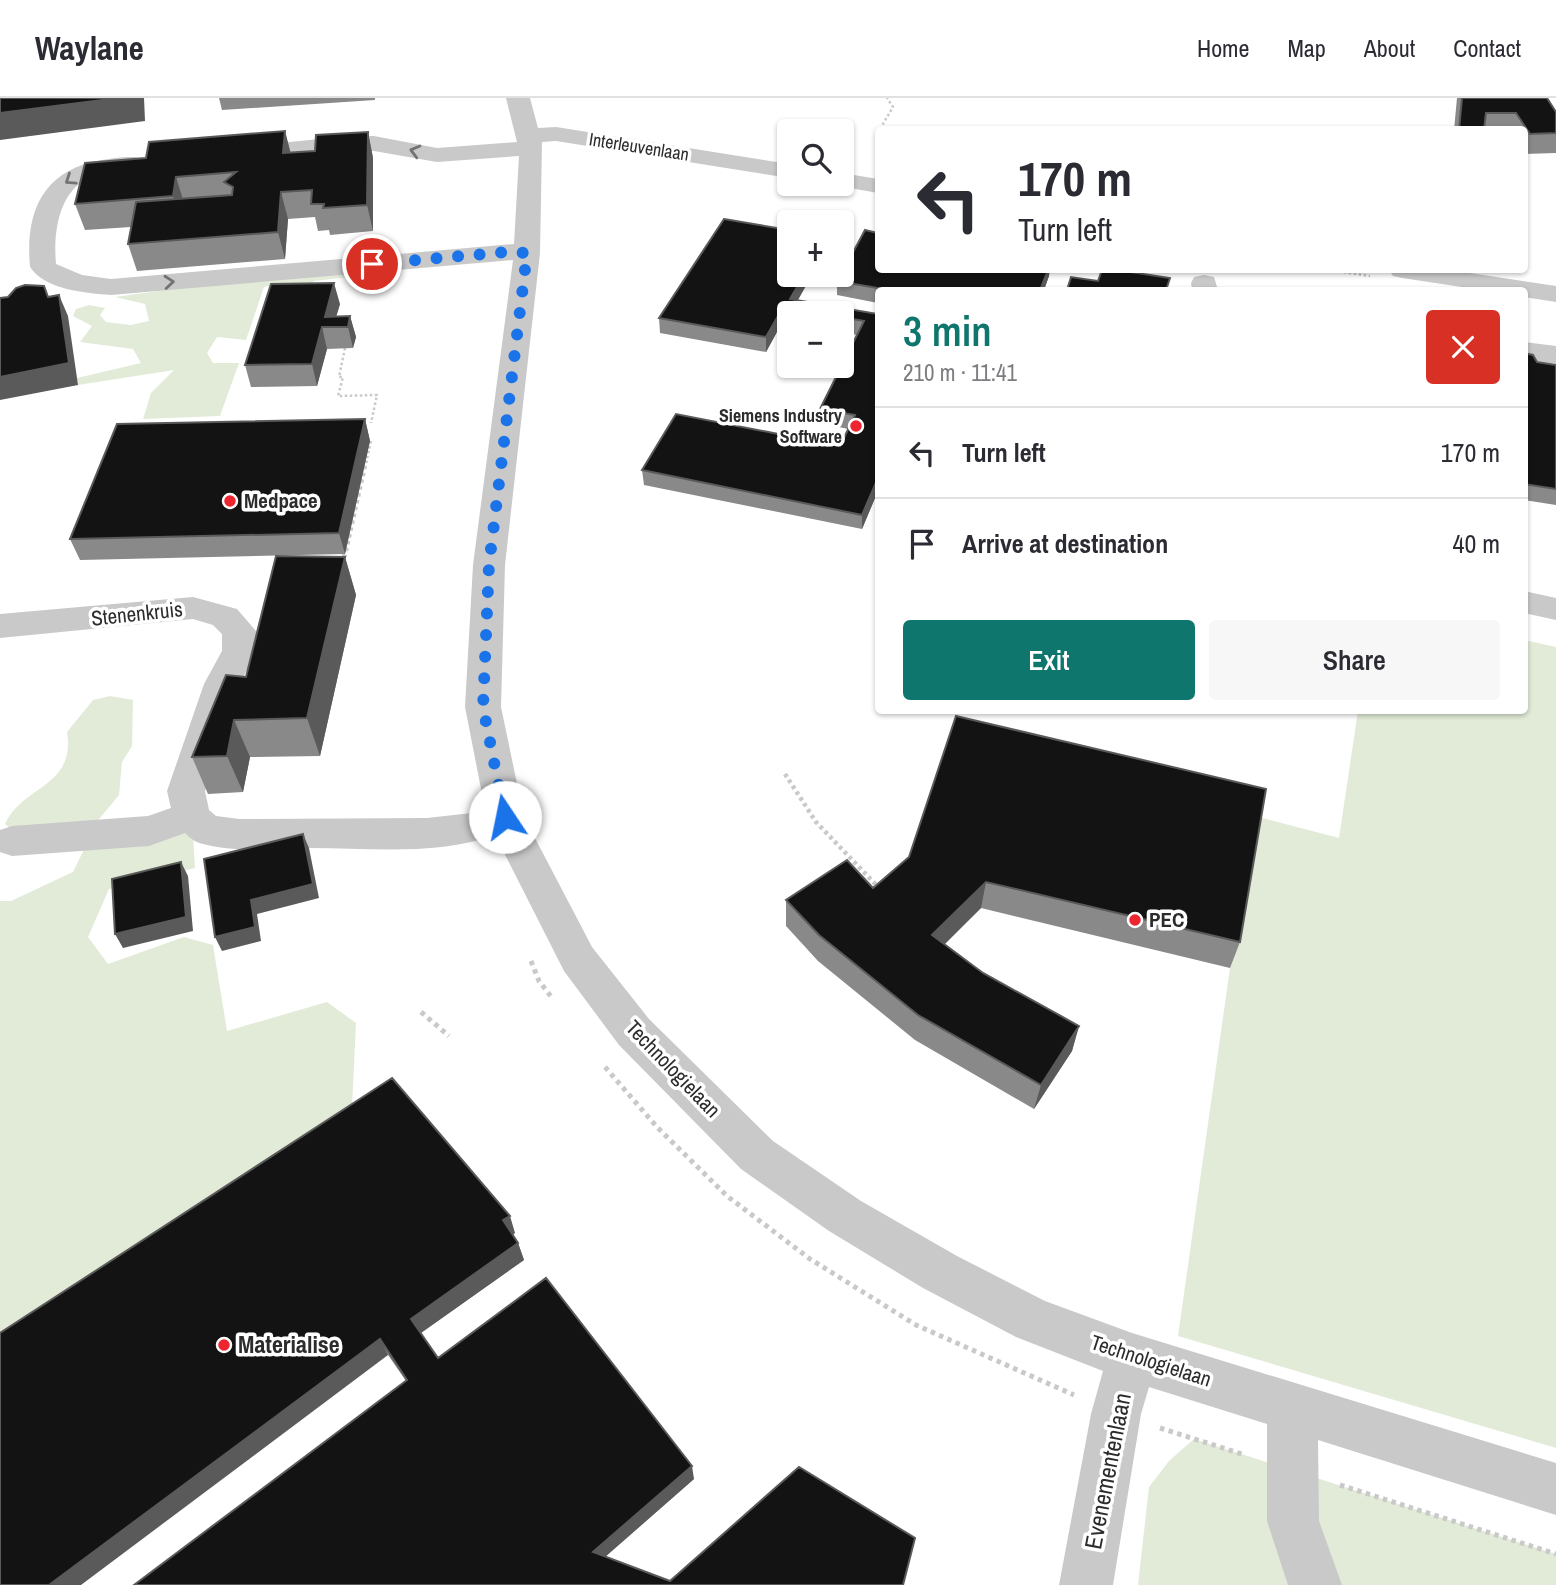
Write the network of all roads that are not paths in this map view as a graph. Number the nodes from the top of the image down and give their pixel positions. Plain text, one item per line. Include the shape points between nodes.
1 (518, 98) edge
2 (530, 142) junction
3 (220, 155) edge
4 (164, 161) edge
5 (777, 169) edge
6 (854, 182) edge
7 (875, 186) edge
8 (527, 253) junction
9 (1421, 273) edge
10 (1511, 287) edge
11 (1528, 290) edge
12 (1556, 294) edge
13 (1528, 351) edge
14 (1556, 355) edge
15 (1528, 603) edge
16 (1556, 609) edge
17 (0, 626) edge
18 (192, 816) junction
19 (505, 817) junction
20 (12, 841) dead end
21 (1132, 1357) junction
22 (1292, 1406) junction
23 (1556, 1489) edge
24 (1086, 1585) edge
25 (1315, 1585) edge

1 - 2 street
2 -> 3 street, Interleuvenlaan via 450,167 400,147 369,143
2 - 5 street, Interleuvenlaan via 556,134
2 - 8 street, Technologielaan
4 -> 8 street via 88,170 60,186 50,204 40,245 43,267 83,285 111,287
6 - 7 street
8 - 19 street, Technologielaan via 489,565 483,707
9 - 10 street
11 - 12 street
13 - 14 street
15 - 16 street
17 - 18 street, Stenenkruis via 193,608 225,617 239,631 239,651 222,684 186,791
18 - 19 street via 206,830 239,834 427,833 473,828
18 - 20 street via 149,831
19 - 21 street, Technologielaan via 578,959 634,1032 757,1155 845,1216 940,1272 1033,1320
21 - 22 street, Technologielaan
21 - 24 street, Evenementenlaan via 1116,1414
22 - 23 street, Technologielaan
22 - 25 street via 1293,1521

